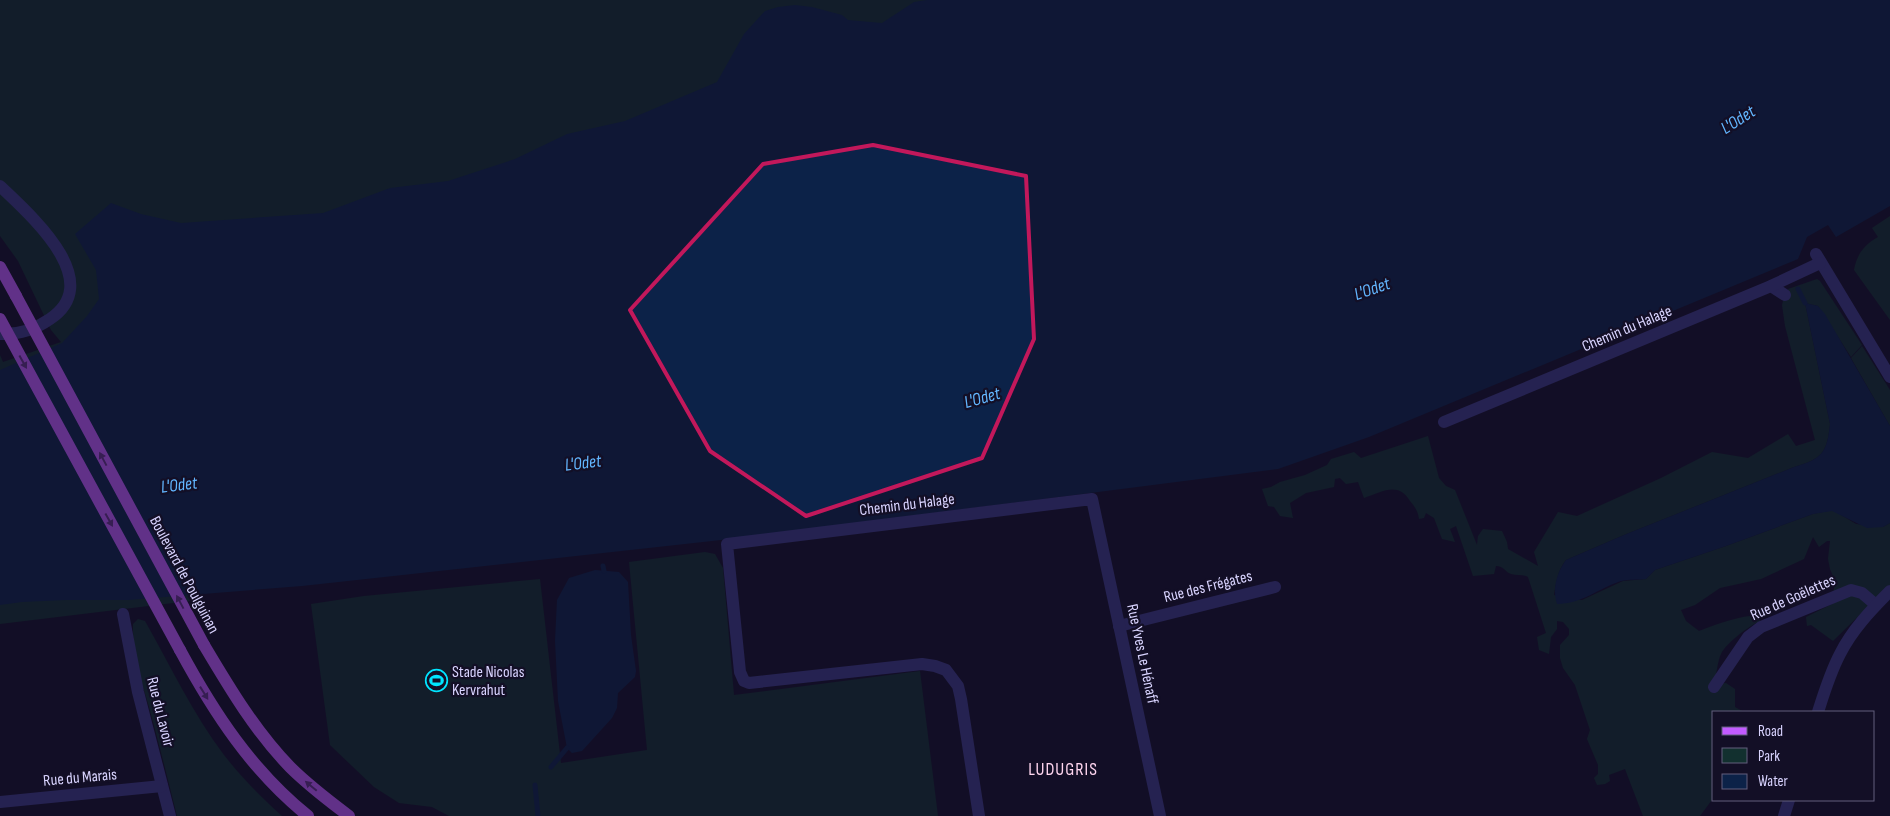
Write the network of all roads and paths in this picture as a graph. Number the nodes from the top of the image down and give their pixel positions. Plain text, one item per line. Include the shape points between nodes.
1 (0, 186) edge
2 (0, 268) edge
3 (1771, 286) junction
4 (1785, 295) dead end
5 (0, 319) edge
6 (0, 334) edge
7 (1890, 377) edge
8 (1444, 422) dead end
9 (1092, 499) joint
10 (1275, 587) dead end
11 (1890, 591) edge
12 (1876, 605) junction
13 (123, 614) dead end
14 (1119, 626) junction
15 (1714, 687) dead end
16 (1818, 711) edge
17 (162, 786) junction
18 (1789, 801) edge
19 (0, 802) edge
20 (170, 816) edge
21 (308, 816) edge
22 (349, 816) edge
23 (979, 816) edge
24 (1160, 816) edge
25 (1784, 816) edge

1 - 6 street via 55,245 64,260 70,283 64,306 54,317 29,331
22 -> 2 main road, Boulevard de Poulguinan, bridge via 290,767 244,709 204,645
3 - 4 street
3 - 7 street, Chemin du Halage via 1818,259
3 - 8 street, Chemin du Halage
5 -> 21 main road, bridge via 216,713 272,784
9 - 14 street, Rue Yves Le Hénaff
9 - 23 street, Chemin du Halage via 727,544 740,672 744,681 922,664 946,670 954,679 961,699
10 - 14 street, Rue des Frégates
11 - 12 street
12 - 15 street, Rue de Goëlettes via 1862,593 1851,590 1760,627 1748,638
12 - 16 street via 1839,655
13 - 17 street, Rue du Lavoir via 138,692
14 - 24 street, Rue Yves Le Hénaff
17 - 19 street, Rue du Marais
17 - 20 street, Rue du Lavoir
18 - 25 street

